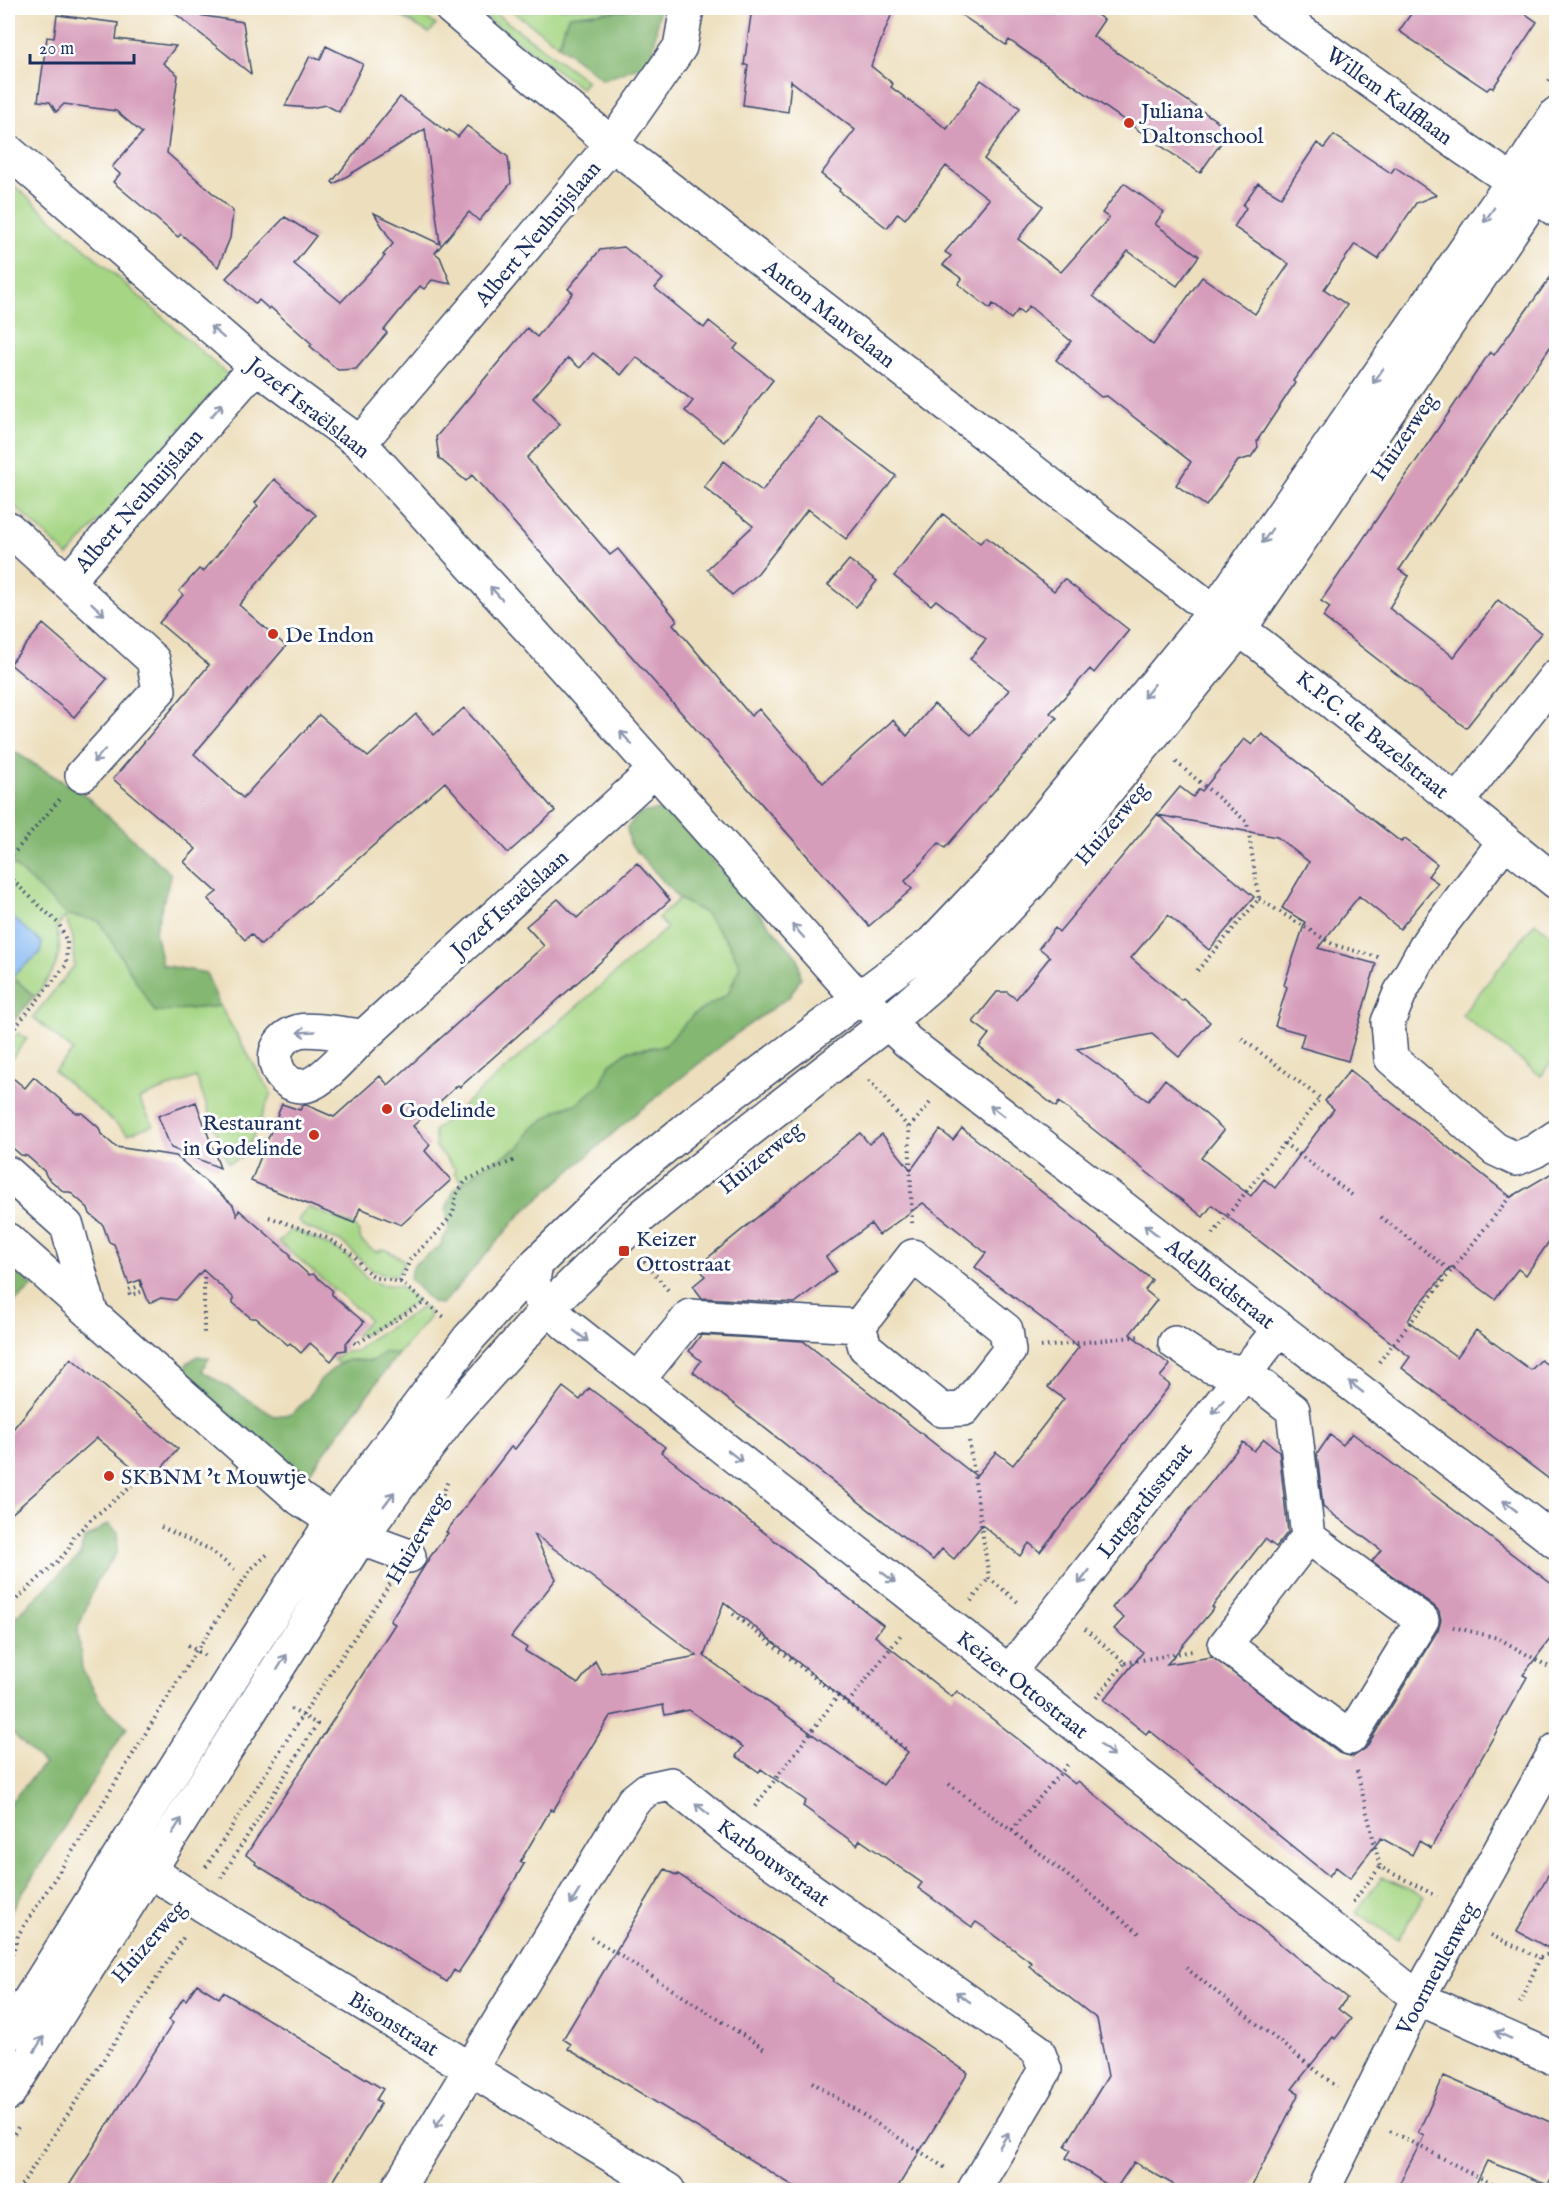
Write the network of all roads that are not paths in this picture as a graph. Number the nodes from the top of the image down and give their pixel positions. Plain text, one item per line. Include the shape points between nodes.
1 (452, 8) edge
2 (687, 8) edge
3 (1268, 8) edge
4 (1557, 114) edge
5 (612, 144) junction
6 (8, 151) edge
7 (1557, 166) edge
8 (1535, 196) edge
9 (256, 366) junction
10 (360, 443) junction
11 (8, 528) edge
12 (68, 580) junction
13 (1227, 621) junction
14 (1557, 676) edge
15 (655, 771) junction
16 (74, 783) road end
17 (1457, 802) junction
18 (1504, 842) junction
19 (1557, 882) edge
20 (861, 998) junction
21 (887, 1023) junction
22 (364, 1036) dead end
23 (1557, 1137) edge
24 (8, 1173) edge
25 (8, 1240) edge
26 (537, 1263) junction
27 (549, 1307) junction
28 (91, 1313) junction
29 (859, 1326) junction
30 (1280, 1328) junction
31 (1175, 1343) road end
32 (1245, 1373) junction
33 (638, 1380) junction
34 (333, 1520) junction
35 (1308, 1537) junction
36 (360, 1538) junction
37 (1557, 1542) edge
38 (409, 1556) road end
39 (1009, 1672) junction
40 (1557, 1750) edge
41 (136, 1861) junction
42 (1418, 1998) junction
43 (8, 2034) edge
44 (1557, 2059) edge
45 (470, 2070) junction
46 (8, 2094) edge
47 (975, 2189) edge
48 (397, 2190) edge
49 (668, 2190) edge
50 (1323, 2190) edge

1 - 5 street, Anton Mauvelaan
2 - 5 street, Albert Neuhuijslaan via 680,47
3 - 8 street, Willem Kalfflaan
4 - 8 street, Huizerweg
5 - 10 street, Albert Neuhuijslaan
5 - 13 street, Anton Mauvelaan
9 -> 6 street, Jozef Israëlslaan
7 - 8 street, Huizerweg
8 - 13 street, Huizerweg
9 - 10 street, Jozef Israëlslaan
12 -> 9 street, Albert Neuhuijslaan
15 -> 10 street, Jozef Israëlslaan
11 - 12 street
12 -> 16 street via 153,660 159,690
13 - 17 street, K.P.C. de Bazelstraat
13 -> 20 street, Huizerweg via 932,943
13 - 21 street, Huizerweg via 1031,883 955,964
14 - 17 street
20 -> 15 street, Jozef Israëlslaan
15 - 22 street, Jozef Israëlslaan
17 - 18 street, K.P.C. de Bazelstraat
18 - 19 street, K.P.C. de Bazelstraat
18 - 23 street via 1428,942 1414,968 1388,1022 1391,1058 1496,1149 1516,1159
20 - 21 street, Jozef Israëlslaan
20 - 26 street, Huizerweg via 694,1122 612,1190
21 - 27 street, Huizerweg via 642,1216
30 -> 21 street, Adelheidstraat
24 - 28 street via 67,1226
25 - 28 street
26 - 27 street, Keizer Ottostraat via 533,1287
26 - 34 street, Huizerweg via 469,1338
27 -> 33 street, Keizer Ottostraat
36 -> 27 street, Huizerweg via 452,1415
28 - 34 street via 300,1499
29 - 29 street via 866,1347 942,1410 964,1410 1010,1351 1006,1330 913,1256
29 - 33 street via 690,1316
30 - 32 street, Lutgardisstraat
37 -> 30 street, Adelheidstraat
31 - 32 street via 1210,1366
32 - 35 street via 1293,1410
32 -> 39 street, Lutgardisstraat
33 -> 39 street, Keizer Ottostraat
34 - 36 street
34 - 41 street, Huizerweg via 234,1674
35 - 35 street via 1422,1620 1350,1738 1225,1645
36 - 38 street
41 -> 36 street, Huizerweg
39 -> 42 street, Keizer Ottostraat
40 - 42 street, Voormeulenweg
41 - 43 street, Huizerweg
41 - 45 street, Bisonstraat
46 -> 41 street, Huizerweg
44 -> 42 street, Keizer Ottostraat
42 - 50 street, Voormeulenweg
47 -> 45 street, Karbouwstraat via 1045,2070 1038,2050 734,1835 671,1784 648,1789 633,1801
45 -> 48 street, Karbouwstraat
45 - 49 street, Bisonstraat

